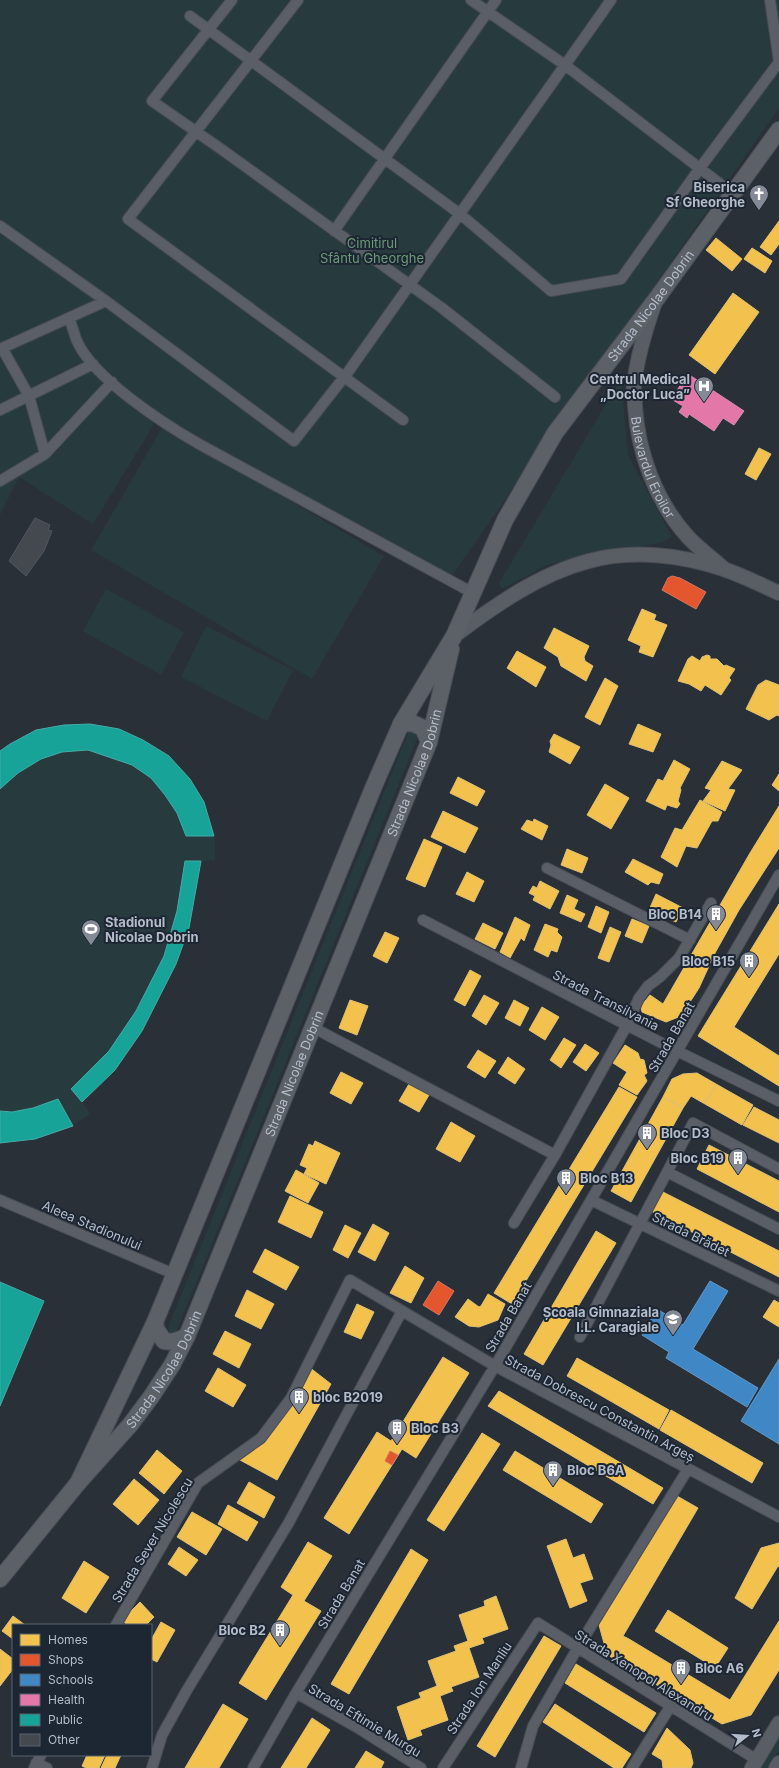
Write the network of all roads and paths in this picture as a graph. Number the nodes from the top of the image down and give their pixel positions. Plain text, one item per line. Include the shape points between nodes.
1 (232, 0) edge
2 (298, 0) edge
3 (471, 0) edge
4 (496, 0) edge
5 (611, 0) edge
6 (770, 0) edge
7 (487, 12) junction
8 (190, 16) dead end
9 (209, 30) junction
10 (251, 62) junction
11 (565, 65) junction
12 (779, 130) edge
13 (197, 132) junction
14 (386, 158) junction
15 (700, 168) junction
16 (732, 193) junction
17 (460, 214) junction
18 (0, 226) edge
19 (334, 231) junction
20 (410, 285) junction
21 (657, 298) junction
22 (106, 301) junction
23 (69, 318) junction
24 (1, 348) edge
25 (93, 364) junction
26 (344, 378) junction
27 (112, 382) junction
28 (29, 396) junction
29 (555, 398) dead end
30 (0, 410) edge
31 (403, 420) dead end
32 (44, 454) junction
33 (0, 481) edge
34 (724, 569) junction
35 (473, 593) junction
36 (779, 593) edge
37 (454, 636) junction
38 (401, 724) junction
39 (429, 742) junction
40 (547, 868) dead end
41 (779, 875) edge
42 (711, 903) dead end
43 (423, 920) dead end
44 (690, 940) junction
45 (627, 1025) junction
46 (314, 1028) junction
47 (677, 1051) junction
48 (779, 1101) edge
49 (554, 1155) junction
50 (779, 1169) edge
51 (667, 1172) junction
52 (0, 1200) edge
53 (591, 1200) junction
54 (514, 1223) dead end
55 (640, 1224) junction
56 (779, 1230) edge
57 (174, 1274) junction
58 (350, 1280) joint
59 (779, 1291) edge
60 (402, 1311) junction
61 (155, 1322) junction
62 (187, 1336) junction
63 (580, 1337) dead end
64 (495, 1366) junction
65 (688, 1469) junction
66 (78, 1483) junction
67 (779, 1517) edge
68 (0, 1579) edge
69 (538, 1623) joint
70 (117, 1624) edge
71 (577, 1649) junction
72 (296, 1693) junction
73 (670, 1707) junction
74 (779, 1723) edge
75 (37, 1762) edge
76 (754, 1764) edge
77 (779, 1764) edge
78 (417, 1767) edge
79 (47, 1768) edge
80 (152, 1768) edge
81 (253, 1768) edge
82 (443, 1768) edge
83 (521, 1768) edge
84 (632, 1768) edge
85 (776, 1768) edge

1 - 9 street
2 - 10 street
3 - 7 street
4 - 7 street
5 - 11 street
6 - 15 street via 779,62
7 - 11 street
7 - 14 street
8 - 9 street
9 - 10 street
9 - 13 street via 152,101
10 - 13 street
10 - 14 street
11 - 15 street
11 - 17 street
12 - 16 main road, Strada Nicolae Dobrin
13 - 19 street
13 - 26 street via 128,219
14 - 17 street
14 - 19 street
15 - 16 street
15 - 17 street via 621,279 551,291
16 - 21 main road, Strada Nicolae Dobrin
17 - 20 street
18 - 22 street
19 - 20 street
20 - 26 street
20 - 29 street
21 - 34 street, Bulevardul Eroilor via 641,343 634,386 636,427 646,465 660,496 688,536
21 - 35 main road, Strada Nicolae Dobrin via 555,433 505,520
22 - 23 street
22 - 26 street via 294,440
23 - 24 street
23 - 25 street via 77,342
24 - 28 street
25 - 27 street
25 - 28 street
26 - 31 street
27 - 32 street
27 - 35 street via 157,419 194,441
28 - 30 street
28 - 32 street
32 - 33 street
34 - 36 street, Bulevardul Eroilor
34 - 37 street, Bulevardul Eroilor via 684,559 651,555 624,555 589,561 554,574 514,595
35 - 37 main road, Strada Nicolae Dobrin
37 - 38 main road, Strada Nicolae Dobrin
37 - 39 main road, Strada Nicolae Dobrin
38 - 39 main road via 412,723 423,728
38 - 57 main road, Strada Nicolae Dobrin
39 - 46 main road, Strada Nicolae Dobrin
40 - 44 street
41 - 47 street, Strada Banat
42 - 44 street
43 - 45 street, Strada Transilvania
44 - 45 street via 679,958 648,986 639,998
45 - 47 street, Strada Transilvania
45 - 49 street
46 - 49 street
46 - 62 main road, Strada Nicolae Dobrin
47 - 48 street, Strada Transilvania
47 - 53 street, Strada Banat
49 - 54 street
50 - 51 street via 693,1123
51 - 55 street
51 - 56 street
52 - 57 street, Aleea Stadionului
53 - 55 street, Strada Brădet
53 - 64 street, Strada Banat
55 - 59 street, Strada Brădet
55 - 63 street
57 - 61 main road, Strada Nicolae Dobrin
58 - 60 street, Strada Dobrescu Constantin Argeș
58 - 70 street, Strada Sever Nicolescu via 291,1398 261,1438 198,1483
60 - 64 street, Strada Dobrescu Constantin Argeș
60 - 80 street via 288,1524 162,1735
61 - 62 main road via 159,1336 164,1341 177,1341
61 - 66 main road, Strada Nicolae Dobrin
62 - 66 main road, Strada Nicolae Dobrin via 151,1398
64 - 65 street, Strada Dobrescu Constantin Argeș
64 - 72 street, Strada Banat
65 - 67 street, Strada Dobrescu Constantin Argeș
65 - 71 street
66 - 68 main road, Strada Nicolae Dobrin
69 - 71 street, Strada Xenopol Alexandru
69 - 82 street, Strada Ion Manliu
71 - 73 street, Strada Xenopol Alexandru
71 - 83 street via 533,1726
72 - 78 street, Strada Eftimie Murgu via 358,1728
72 - 81 street, Strada Banat
73 - 76 street, Strada Xenopol Alexandru
73 - 84 street
74 - 76 street
75 - 79 street
77 - 85 street

